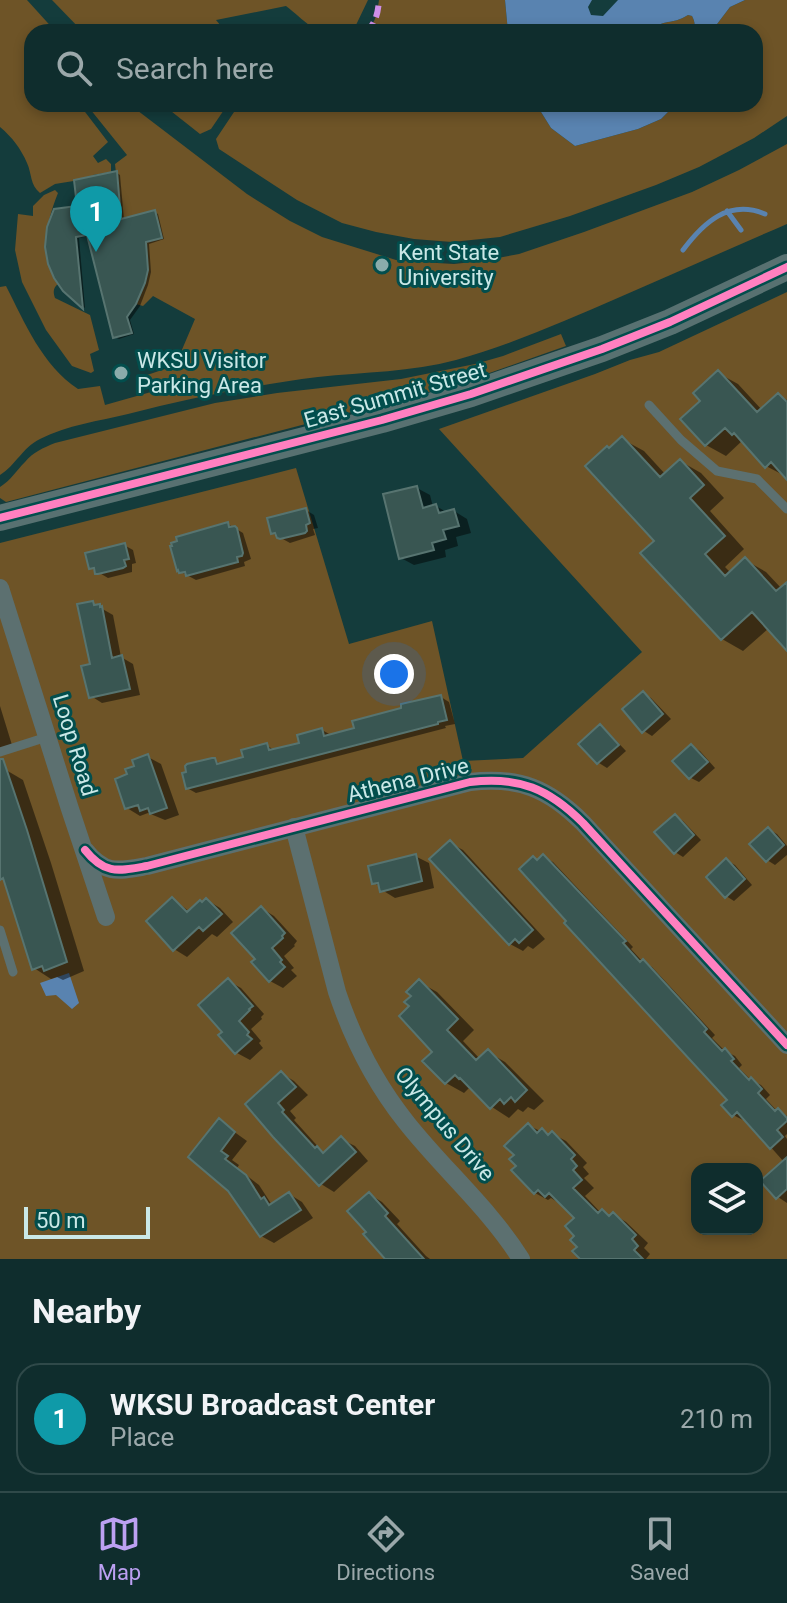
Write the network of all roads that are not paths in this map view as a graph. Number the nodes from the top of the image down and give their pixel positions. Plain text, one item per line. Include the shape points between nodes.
1 (787, 267) edge
2 (649, 405) dead end
3 (787, 509) edge
4 (0, 518) edge
5 (0, 588) edge
6 (47, 737) junction
7 (0, 752) edge
8 (294, 827) junction
9 (85, 850) junction
10 (106, 917) dead end
11 (0, 930) edge
12 (13, 972) dead end
13 (787, 1045) edge
14 (521, 1259) edge

1 - 4 main road, East Summit Street via 670,322 471,394
2 - 3 lane via 717,471 757,479
5 - 6 street, Loop Road
6 - 7 lane
6 - 9 street, Loop Road
8 - 9 street, Athena Drive via 129,869 103,867
8 - 13 street, Athena Drive via 470,782 499,780 537,788 583,823
8 - 14 street, Olympus Drive via 337,992 372,1072 408,1125 488,1213
9 - 10 street, Loop Road
11 - 12 lane

